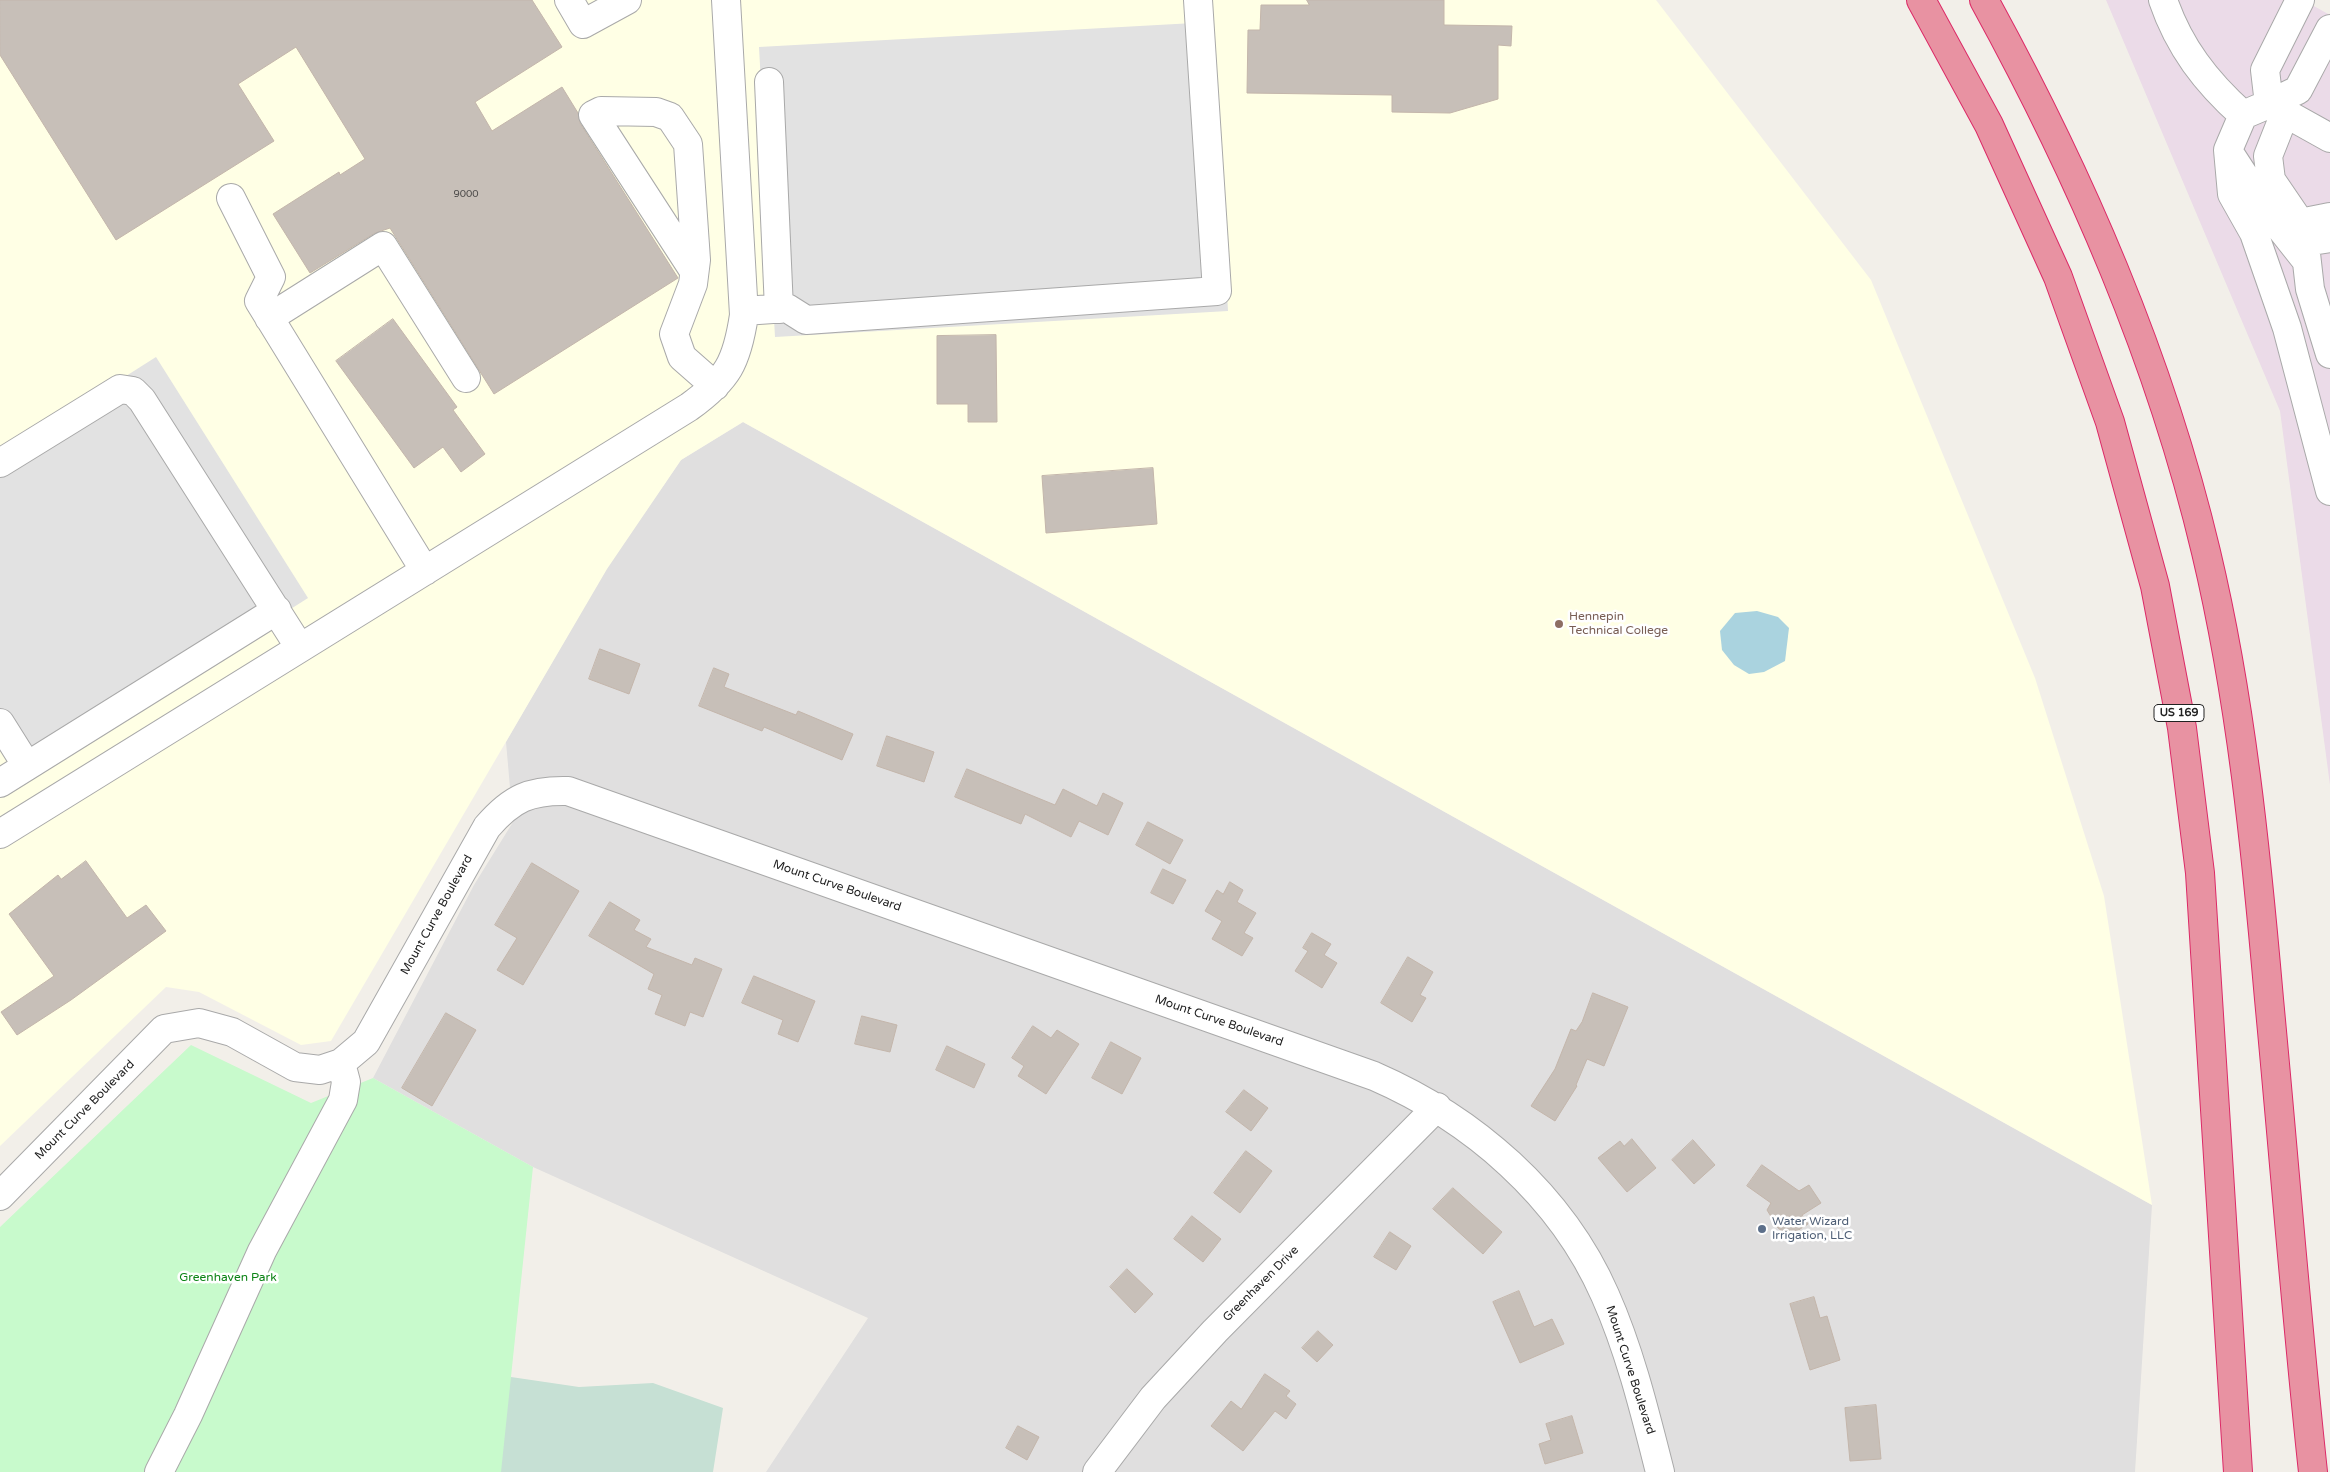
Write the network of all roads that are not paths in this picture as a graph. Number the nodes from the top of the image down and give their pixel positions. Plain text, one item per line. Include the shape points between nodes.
1 (570, 0) edge
2 (627, 0) edge
3 (726, 0) edge
4 (1198, 0) edge
5 (1921, 0) edge
6 (1984, 0) edge
7 (2163, 0) edge
8 (2300, 0) edge
9 (2330, 30) edge
10 (769, 82) dead end
11 (2277, 108) junction
12 (2243, 115) junction
13 (2330, 138) edge
14 (2228, 150) junction
15 (231, 198) dead end
16 (2330, 217) edge
17 (2311, 241) edge
18 (694, 271) junction
19 (2320, 290) edge
20 (779, 308) junction
21 (744, 312) junction
22 (269, 318) junction
23 (2330, 354) edge
24 (466, 378) dead end
25 (715, 386) junction
26 (0, 463) edge
27 (2330, 491) edge
28 (425, 571) junction
29 (277, 610) junction
30 (300, 648) junction
31 (0, 723) edge
32 (27, 766) junction
33 (0, 783) edge
34 (0, 788) edge
35 (10, 827) edge
36 (341, 1063) junction
37 (1437, 1107) junction
38 (0, 1196) edge
39 (159, 1472) edge
40 (1097, 1472) edge
41 (1660, 1472) edge
42 (2238, 1472) edge
43 (2313, 1472) edge

1 - 2 street via 583,24
3 - 21 street
4 - 20 street via 1217,291 806,320 787,308
5 - 42 highway, US 169 via 1989,125 2058,277 2110,422 2155,586 2182,728 2200,873
6 - 43 highway via 2072,170 2110,258 2150,359 2206,551 2225,646 2253,826
7 - 12 street via 2172,26 2196,67
8 - 11 street via 2265,70
9 - 11 street via 2298,90
10 - 20 street
11 - 12 street
11 - 13 street
11 - 17 street via 2268,156 2271,180
12 - 14 street
14 - 17 street via 2267,211
14 - 27 street via 2232,194 2254,233 2287,328
15 - 22 street via 271,277 259,301
16 - 17 street
17 - 19 street
18 - 18 street via 696,260 688,144 670,117 656,112 601,111 593,115
18 - 25 street via 693,284 674,334 682,357
19 - 23 street
20 - 21 street
21 - 25 street via 740,346 733,362
22 - 24 street via 384,246
22 - 28 street
25 - 28 street via 689,407
26 - 29 street via 120,389 133,391 142,400
28 - 30 street
29 - 30 street
29 - 32 street
30 - 35 street
31 - 32 street
32 - 33 street
34 - 35 street
36 - 37 street, Mount Curve Boulevard via 366,1042 487,827 502,809 522,796 545,790 568,792 1365,1073 1405,1089
36 - 38 street, Mount Curve Boulevard via 320,1070 295,1067 232,1032 199,1023 164,1029
36 - 39 street via 346,1082 343,1100 262,1251 188,1416
37 - 40 street, Greenhaven Drive via 1152,1398
37 - 41 street, Mount Curve Boulevard via 1498,1152 1536,1190 1570,1233 1604,1294 1617,1325

